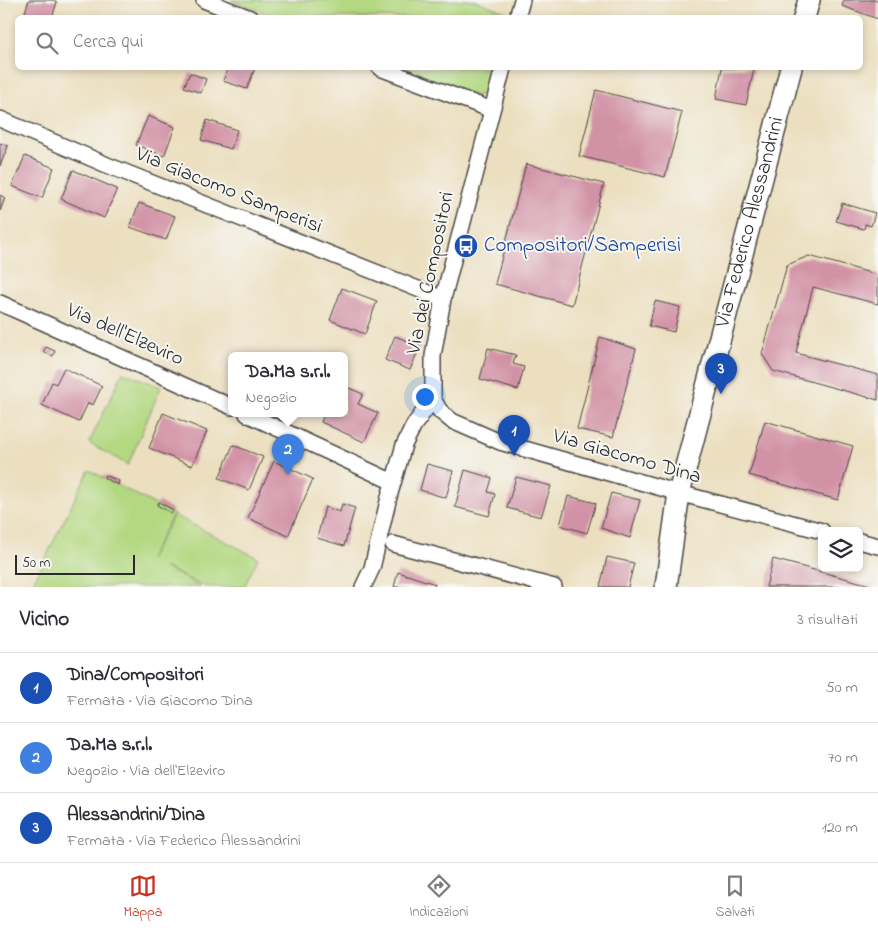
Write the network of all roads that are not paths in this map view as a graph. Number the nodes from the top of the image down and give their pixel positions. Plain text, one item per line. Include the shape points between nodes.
1 (204, 0) edge
2 (522, 0) edge
3 (809, 0) edge
4 (242, 15) edge
5 (518, 15) edge
6 (805, 15) edge
7 (385, 70) edge
8 (502, 70) edge
9 (790, 70) edge
10 (492, 110) junction
11 (0, 119) edge
12 (443, 299) junction
13 (0, 303) edge
14 (433, 399) junction
15 (228, 405) edge
16 (253, 417) edge
17 (393, 482) junction
18 (679, 493) junction
19 (818, 530) edge
20 (863, 542) edge
21 (392, 544) dead end
22 (878, 546) edge
23 (363, 587) edge
24 (554, 587) edge
25 (666, 587) edge

1 - 4 street
2 - 5 street
3 - 6 street
7 - 10 street
8 - 10 street, Via dei Compositori
9 - 18 street, Via Federico Alessandrini
10 - 12 street, Via dei Compositori
11 - 12 street, Via Giacomo Samperisi
12 - 14 street, Via dei Compositori via 433,356
13 - 15 street, Via dell'Elzeviro
14 - 17 street via 410,432
14 - 18 street, Via Giacomo Dina via 440,411 452,421 488,438
16 - 17 street
17 - 23 street via 372,568
18 - 19 street, Via Giacomo Dina
18 - 25 street, Via Federico Alessandrini
20 - 22 street
21 - 24 street

